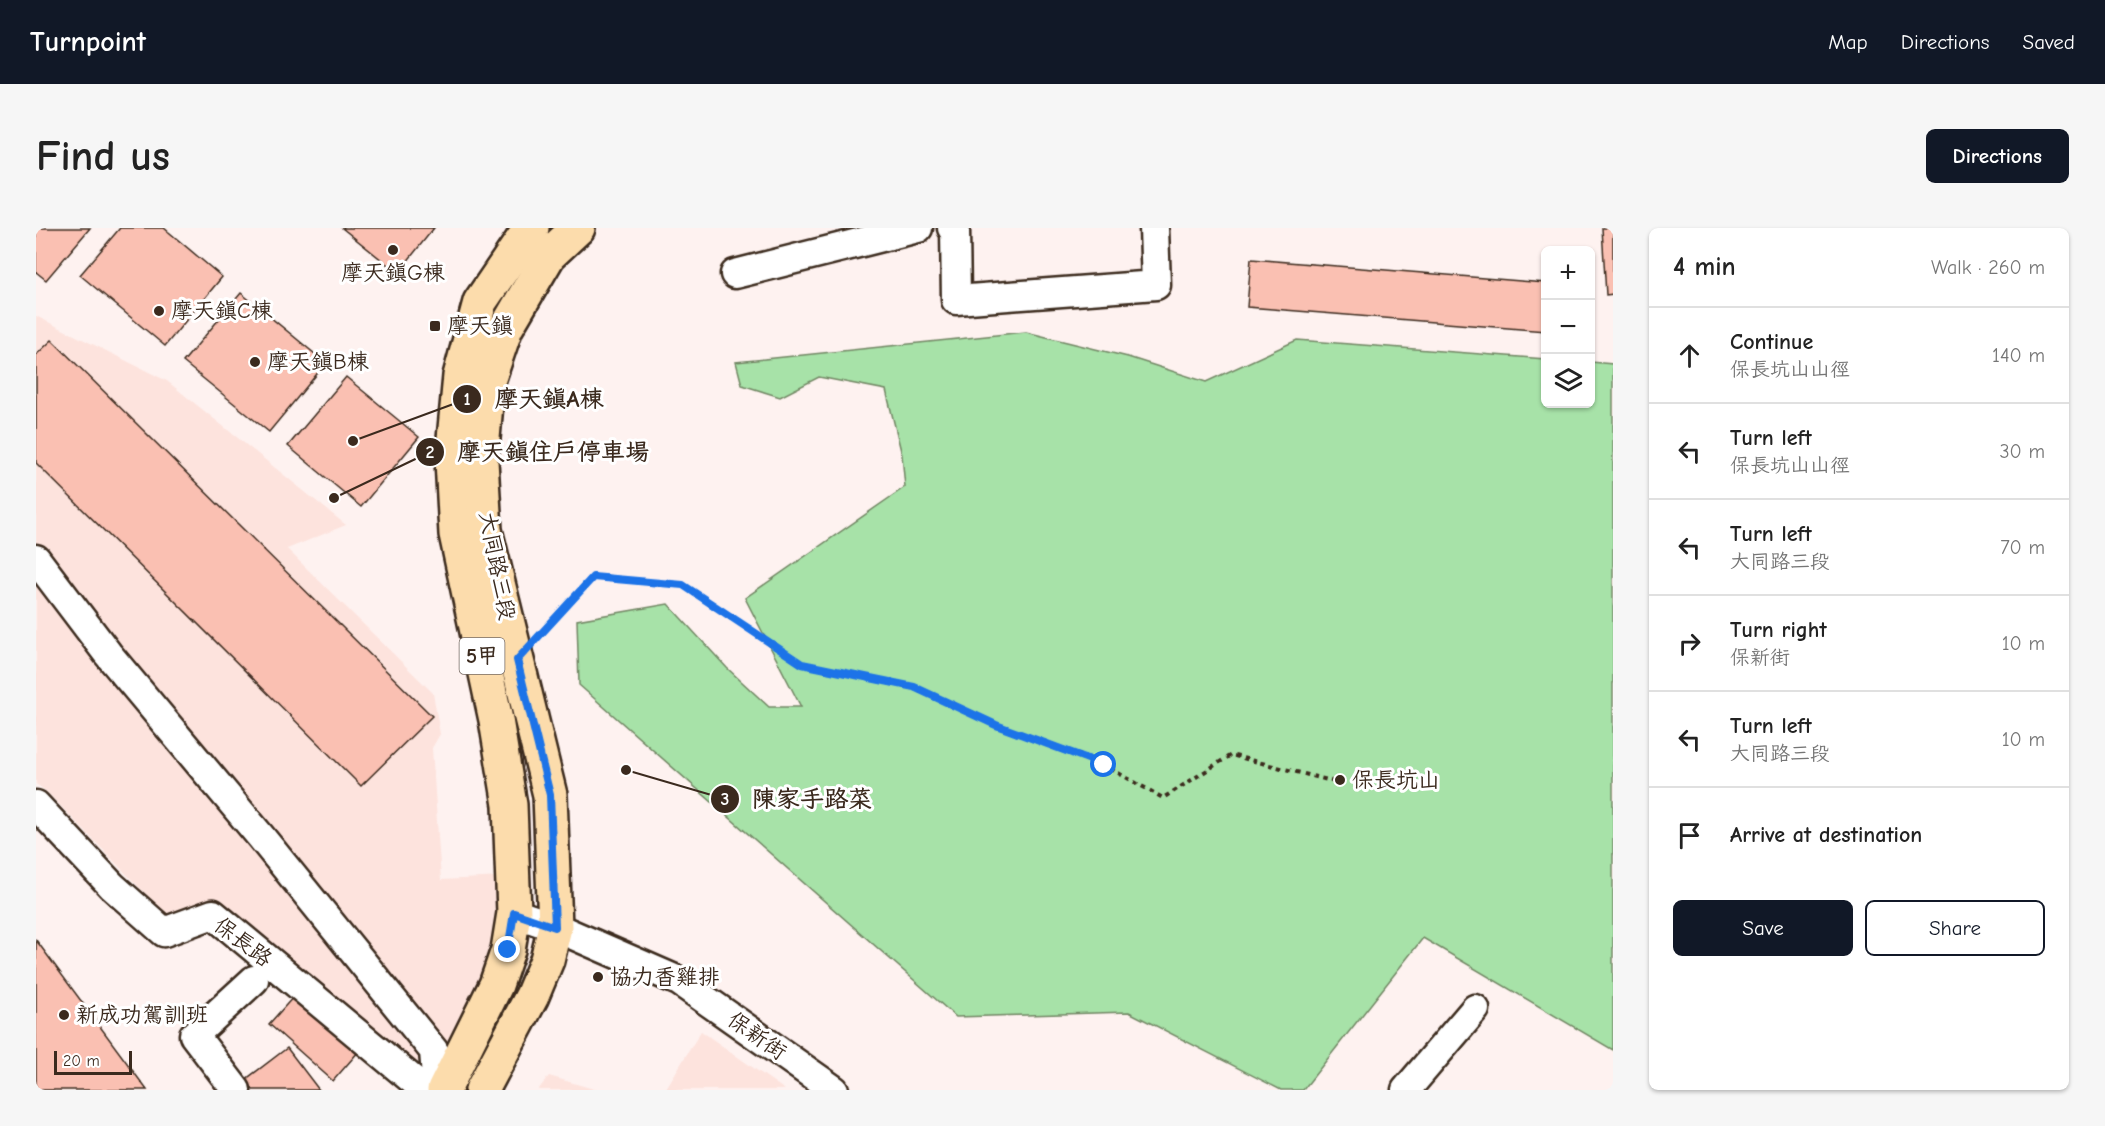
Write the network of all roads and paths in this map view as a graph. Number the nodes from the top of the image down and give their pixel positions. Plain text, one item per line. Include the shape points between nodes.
1 (532, 228) edge
2 (578, 228) edge
3 (918, 228) edge
4 (952, 228) edge
5 (1154, 228) edge
6 (735, 274) dead end
7 (36, 559) edge
8 (517, 660) junction
9 (1343, 784) dead end
10 (36, 806) edge
11 (514, 913) junction
12 (555, 927) junction
13 (254, 980) dead end
14 (1475, 1009) dead end
15 (236, 1090) edge
16 (425, 1090) edge
17 (437, 1090) edge
18 (444, 1090) edge
19 (482, 1090) edge
20 (834, 1090) edge
21 (1406, 1090) edge

1 - 11 main road, 大同路三段 / 5甲 via 480,303 460,376 452,460 456,534 510,805
2 - 8 main road, 大同路三段 / 5甲 via 549,255 506,328 488,381 481,461 485,530
3 - 6 street
4 - 5 street via 956,300 1156,285
7 - 17 street via 108,654 434,1051
8 - 9 path via 593,577 683,585 802,664 914,687 996,725 1104,765 1163,798 1231,755
8 - 12 main road, 大同路三段 / 5甲 via 550,795
10 - 16 street, 保長路 via 112,886 164,932 213,914
11 - 12 street, 保新街
11 - 18 main road, 大同路三段 / 5甲 via 508,950 496,985
12 - 19 main road, 大同路三段 / 5甲 via 532,996
12 - 20 street, 保新街 via 679,981
13 - 15 street via 194,1035
14 - 21 street

